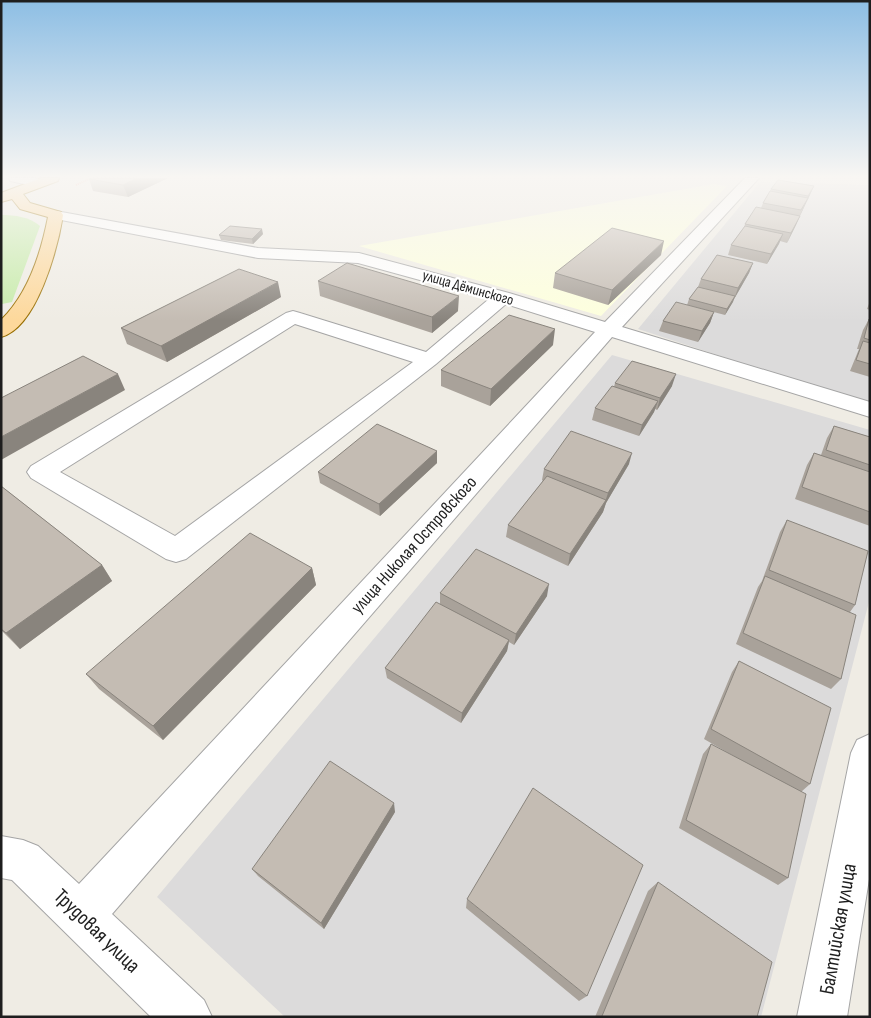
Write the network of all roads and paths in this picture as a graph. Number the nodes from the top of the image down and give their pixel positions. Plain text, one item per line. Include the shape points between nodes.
1 (55, 226) edge
2 (112, 226) edge
3 (707, 226) edge
4 (503, 297) junction
5 (607, 330) junction
6 (1, 331) edge
7 (429, 360) junction
8 (870, 410) edge
9 (870, 752) edge
10 (1, 857) edge
11 (80, 916) junction
12 (187, 1017) edge
13 (822, 1017) edge

1 - 6 main road via 34,287 22,310
2 - 4 street, улица Дёминского via 258,253 359,258
3 - 5 street, улица Николая Островского
4 - 5 street, улица Дёминского
4 - 7 street
5 - 8 street, улица Дёминского
5 - 11 street, улица Николая Островского
7 - 7 street via 176,551 40,472 293,317
9 - 13 street, Балтийская улица
10 - 11 street, Трудовая улица via 23,861
11 - 12 street, Трудовая улица

